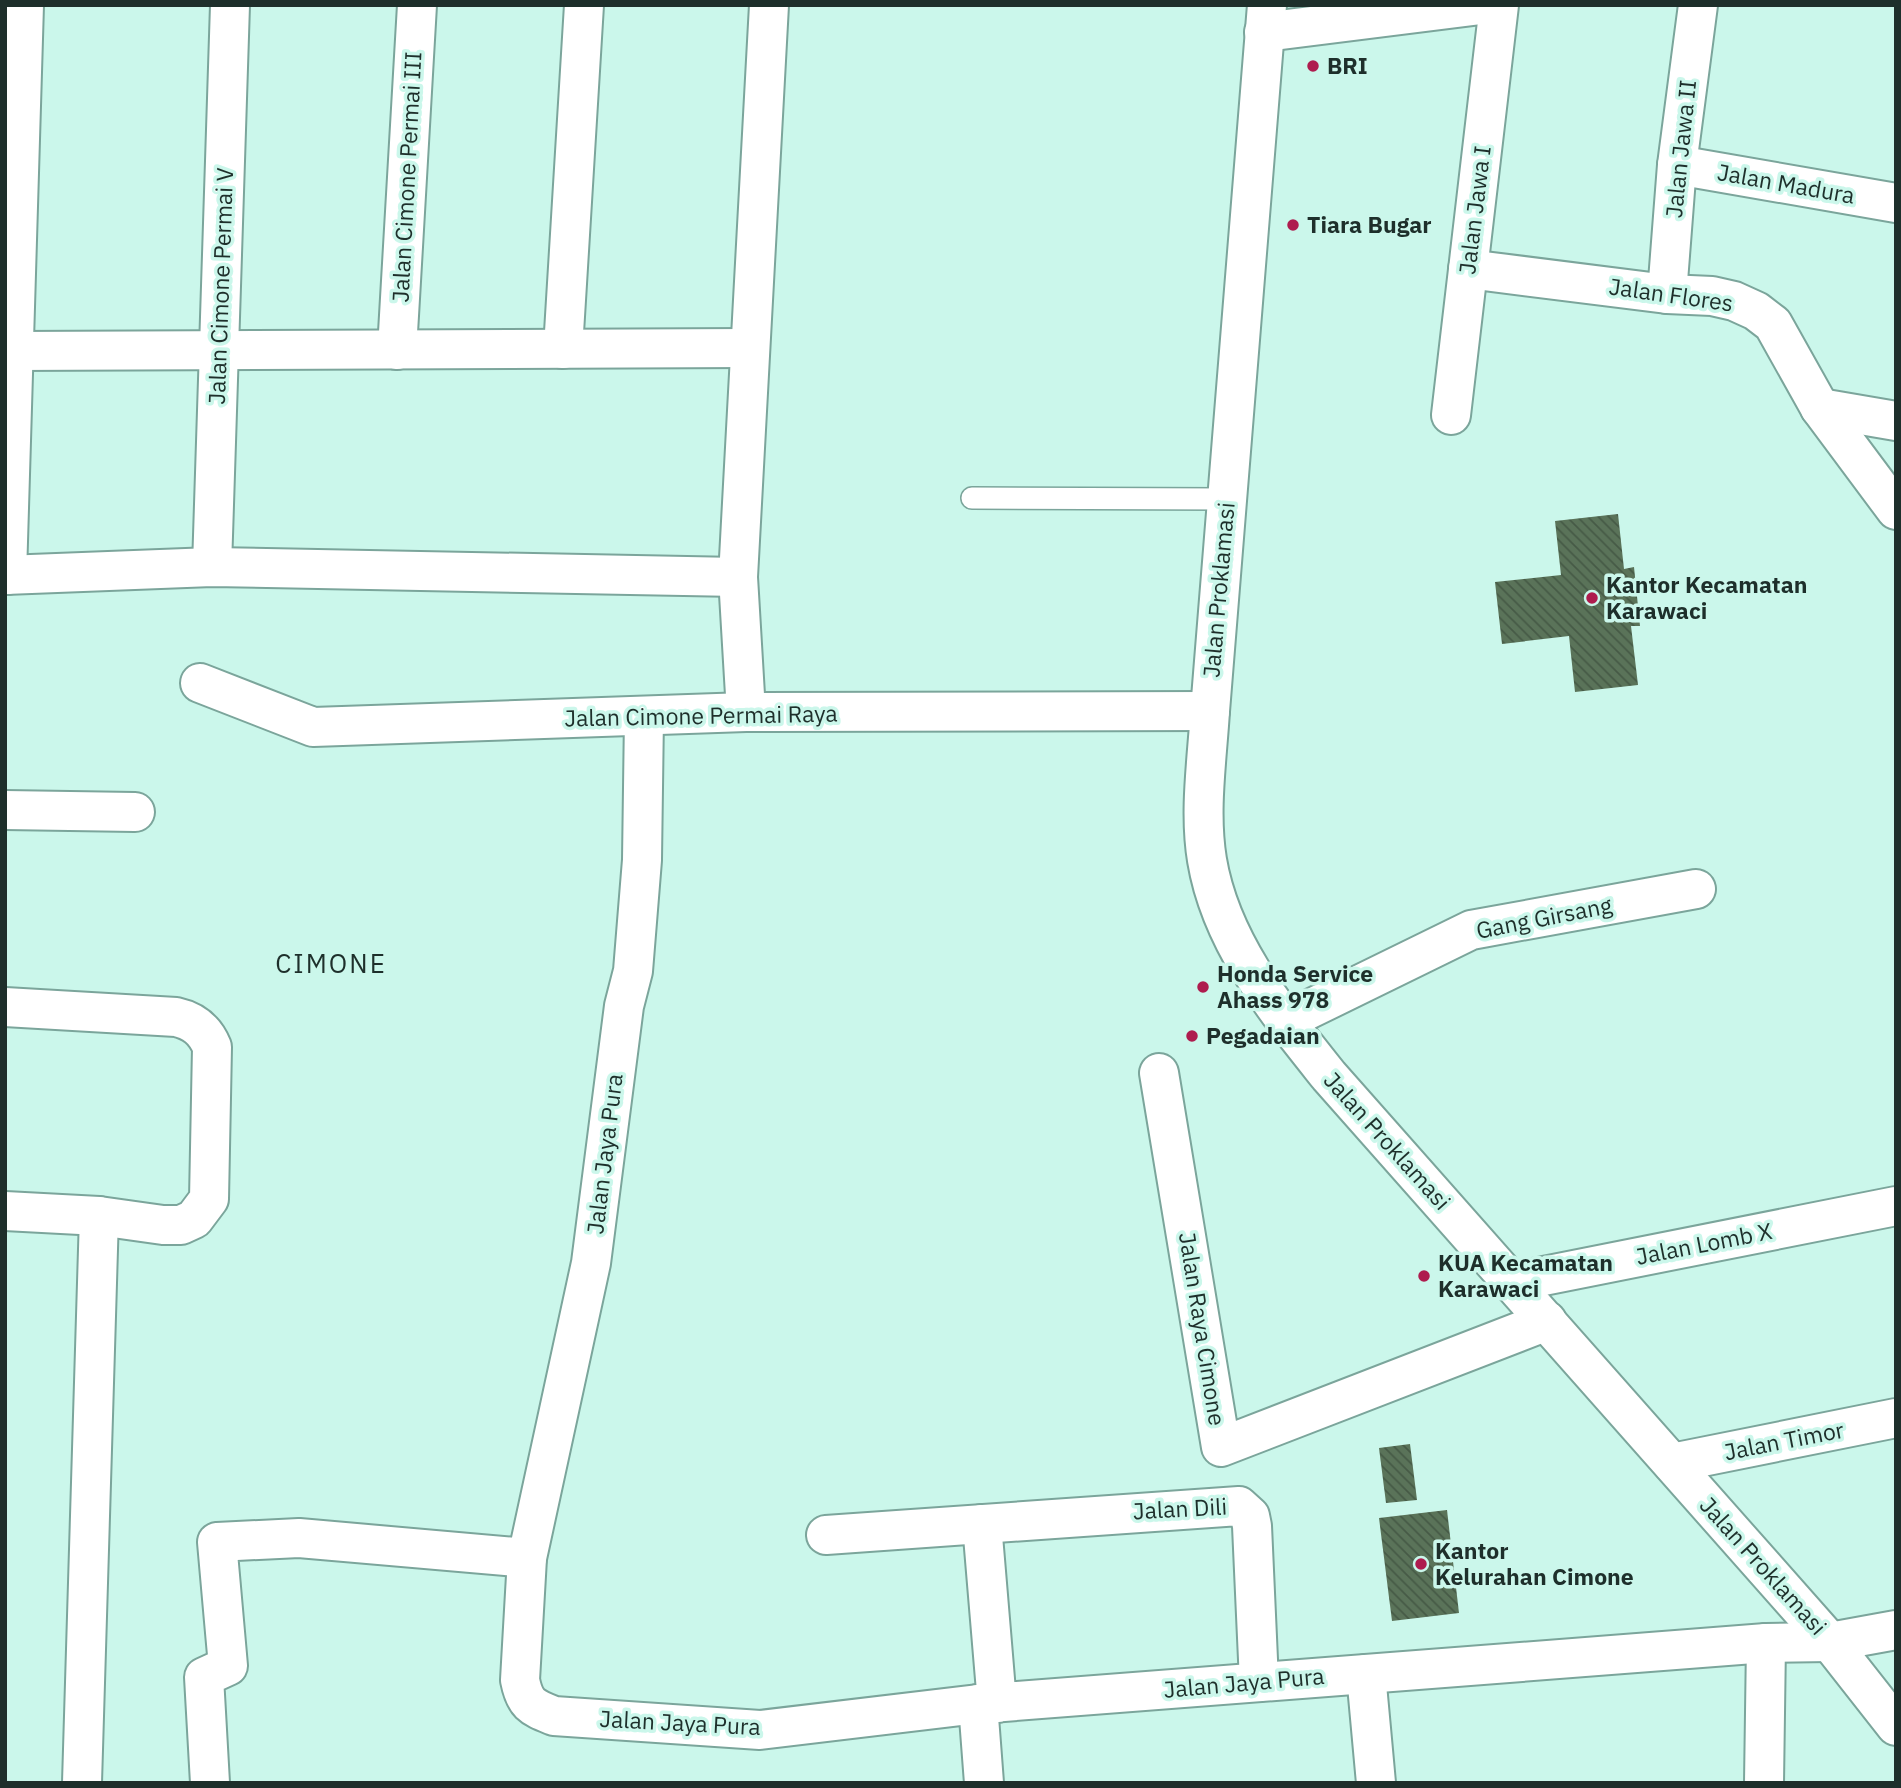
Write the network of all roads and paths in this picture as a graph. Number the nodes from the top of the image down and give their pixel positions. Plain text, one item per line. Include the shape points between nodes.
1 (24, 5) edge
2 (230, 5) edge
3 (417, 5) edge
4 (584, 5) edge
5 (769, 5) edge
6 (1481, 5) edge
7 (1499, 5) edge
8 (1698, 5) edge
9 (1266, 19) edge
10 (1677, 165) junction
11 (1896, 203) edge
12 (1468, 268) junction
13 (1667, 294) junction
14 (749, 348) junction
15 (563, 349) junction
16 (219, 350) junction
17 (397, 350) junction
18 (14, 351) junction
19 (1820, 408) junction
20 (1451, 415) dead end
21 (1896, 421) edge
22 (972, 498) dead end
23 (1226, 499) junction
24 (1896, 510) edge
25 (212, 568) junction
26 (6, 575) edge
27 (738, 577) junction
28 (200, 683) dead end
29 (1210, 711) junction
30 (746, 712) junction
31 (644, 716) junction
32 (5, 810) edge
33 (135, 812) dead end
34 (1696, 889) dead end
35 (5, 1007) edge
36 (1285, 1021) junction
37 (1159, 1073) dead end
38 (1896, 1206) edge
39 (5, 1211) edge
40 (99, 1216) junction
41 (1513, 1282) junction
42 (1547, 1321) junction
43 (1896, 1418) edge
44 (1672, 1463) junction
45 (982, 1524) junction
46 (826, 1535) dead end
47 (527, 1559) junction
48 (1896, 1630) edge
49 (1830, 1642) junction
50 (1766, 1643) junction
51 (1366, 1674) junction
52 (1259, 1682) junction
53 (987, 1703) junction
54 (1896, 1726) edge
55 (82, 1783) edge
56 (210, 1783) edge
57 (984, 1783) edge
58 (1376, 1783) edge
59 (1764, 1783) edge

1 - 18 street
2 - 16 street, Jalan Cimone Permai V
3 - 17 street, Jalan Cimone Permai III
4 - 15 street
5 - 14 street
6 - 9 street
7 - 12 street, Jalan Jawa I
8 - 10 street, Jalan Jawa II
9 - 23 street, Jalan Proklamasi
10 - 11 street, Jalan Madura
10 - 13 street, Jalan Jawa II
12 - 13 street, Jalan Flores
12 - 20 street, Jalan Jawa I
13 - 19 street, Jalan Flores via 1712,296 1756,311 1773,324
14 - 15 street
14 - 27 street
15 - 17 street
16 - 17 street
16 - 18 street
16 - 25 street, Jalan Cimone Permai V
18 - 26 street
19 - 21 street
19 - 24 street, Jalan Flores
22 - 23 lane
23 - 29 street, Jalan Proklamasi
25 - 26 street
25 - 27 street
27 - 30 street
28 - 31 street, Jalan Cimone Permai Raya via 313,727
29 - 30 street, Jalan Cimone Permai Raya
29 - 36 street, Jalan Proklamasi via 1204,816 1214,892 1226,930
30 - 31 street, Jalan Cimone Permai Raya
31 - 47 street, Jalan Jaya Pura via 642,860 634,971 624,1006 591,1263
32 - 33 street
34 - 36 street, Gang Girsang via 1471,930
35 - 40 street via 176,1017 207,1034 212,1046 209,1199 194,1219 181,1225
36 - 41 street, Jalan Proklamasi
37 - 42 street, Jalan Raya Cimone via 1221,1447
38 - 41 street, Jalan Lomb X
39 - 40 street
40 - 55 street
41 - 42 street, Jalan Proklamasi
42 - 44 street, Jalan Proklamasi
43 - 44 street, Jalan Timor
44 - 49 street, Jalan Proklamasi
45 - 46 street, Jalan Dili
45 - 52 street, Jalan Dili via 1230,1505 1246,1510 1252,1526
45 - 53 street
47 - 53 street, Jalan Jaya Pura via 520,1680 524,1698 554,1716 760,1730
47 - 56 street via 299,1538 216,1542 228,1666 204,1677
48 - 49 street, Jalan Jaya Pura
49 - 50 street, Jalan Jaya Pura
49 - 54 street, Jalan Proklamasi
50 - 51 street, Jalan Jaya Pura
50 - 59 street
51 - 52 street, Jalan Jaya Pura
51 - 58 street
52 - 53 street, Jalan Jaya Pura
53 - 57 street

